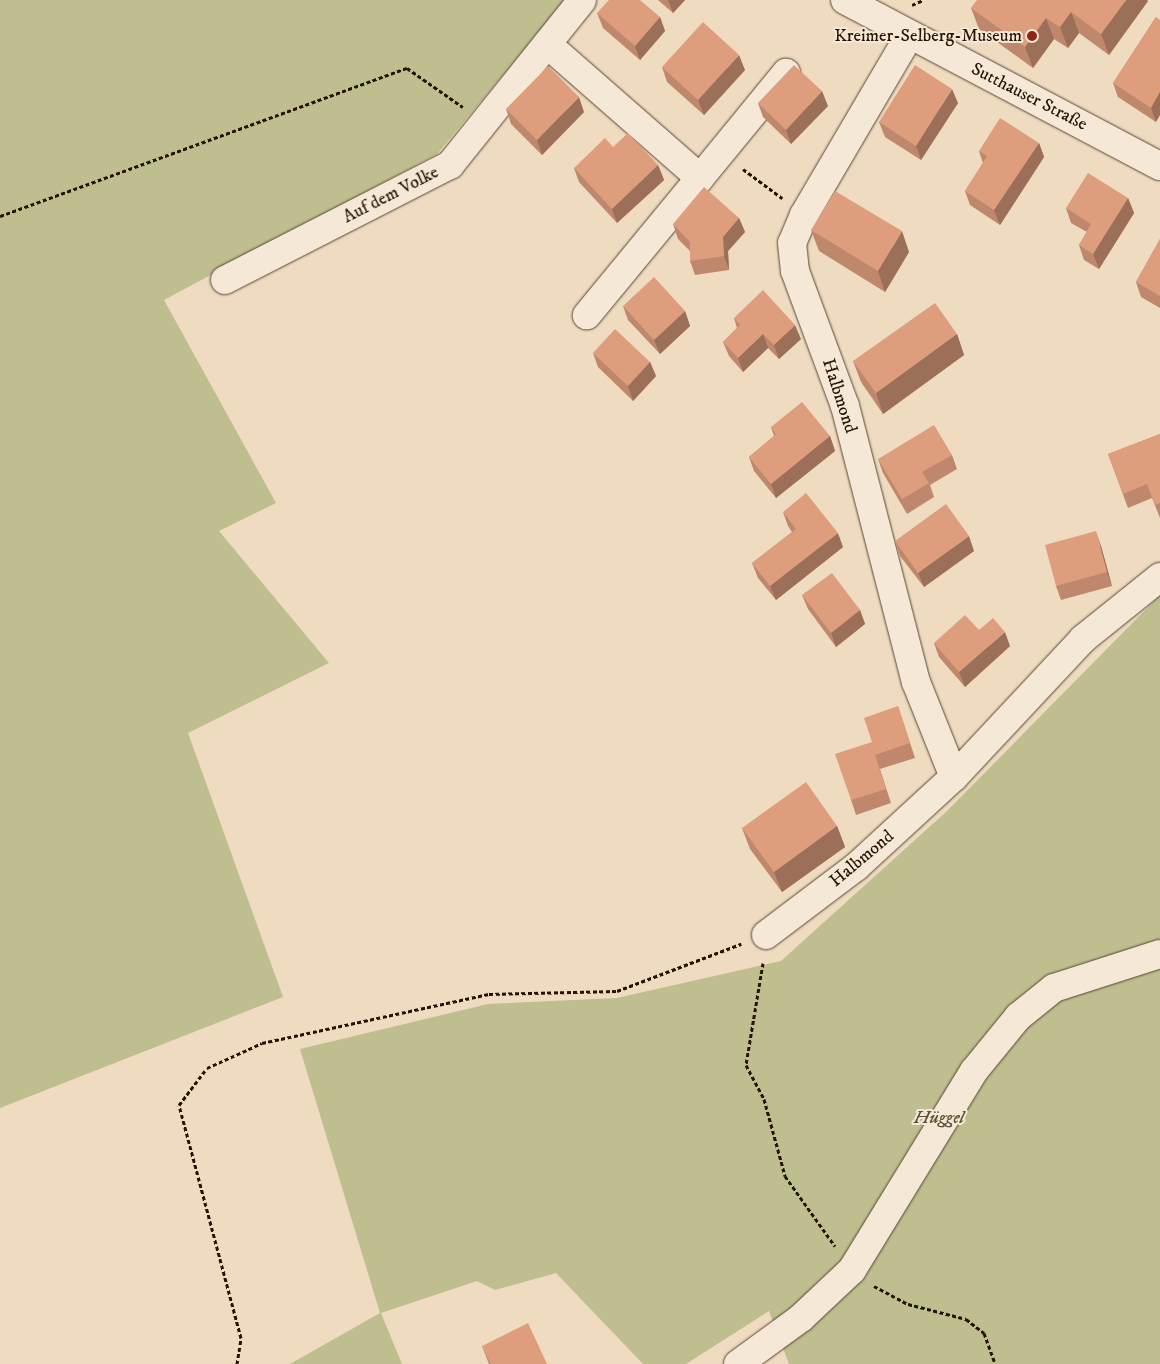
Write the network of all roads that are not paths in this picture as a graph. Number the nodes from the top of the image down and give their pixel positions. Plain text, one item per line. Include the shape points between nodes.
1 (582, 0) edge
2 (846, 0) edge
3 (909, 36) junction
4 (547, 44) junction
5 (786, 73) edge
6 (1160, 166) edge
7 (700, 178) junction
8 (225, 280) dead end
9 (587, 315) dead end
10 (1160, 577) edge
11 (954, 777) junction
12 (766, 935) road end
13 (1160, 954) edge
14 (738, 1364) edge

1 - 4 street, Auf dem Volke
2 - 3 street, Sutthauser Straße
3 - 6 street, Sutthauser Straße
3 - 11 street, Halbmond via 804,215 792,243 795,271 845,406 916,682
4 - 7 street
4 - 8 street, Auf dem Volke via 450,165
5 - 7 street
7 - 9 street
10 - 11 street, Halbmond via 1083,639
11 - 12 street, Halbmond via 856,867
13 - 14 street via 1054,988 1018,1017 974,1071 852,1270 801,1318

